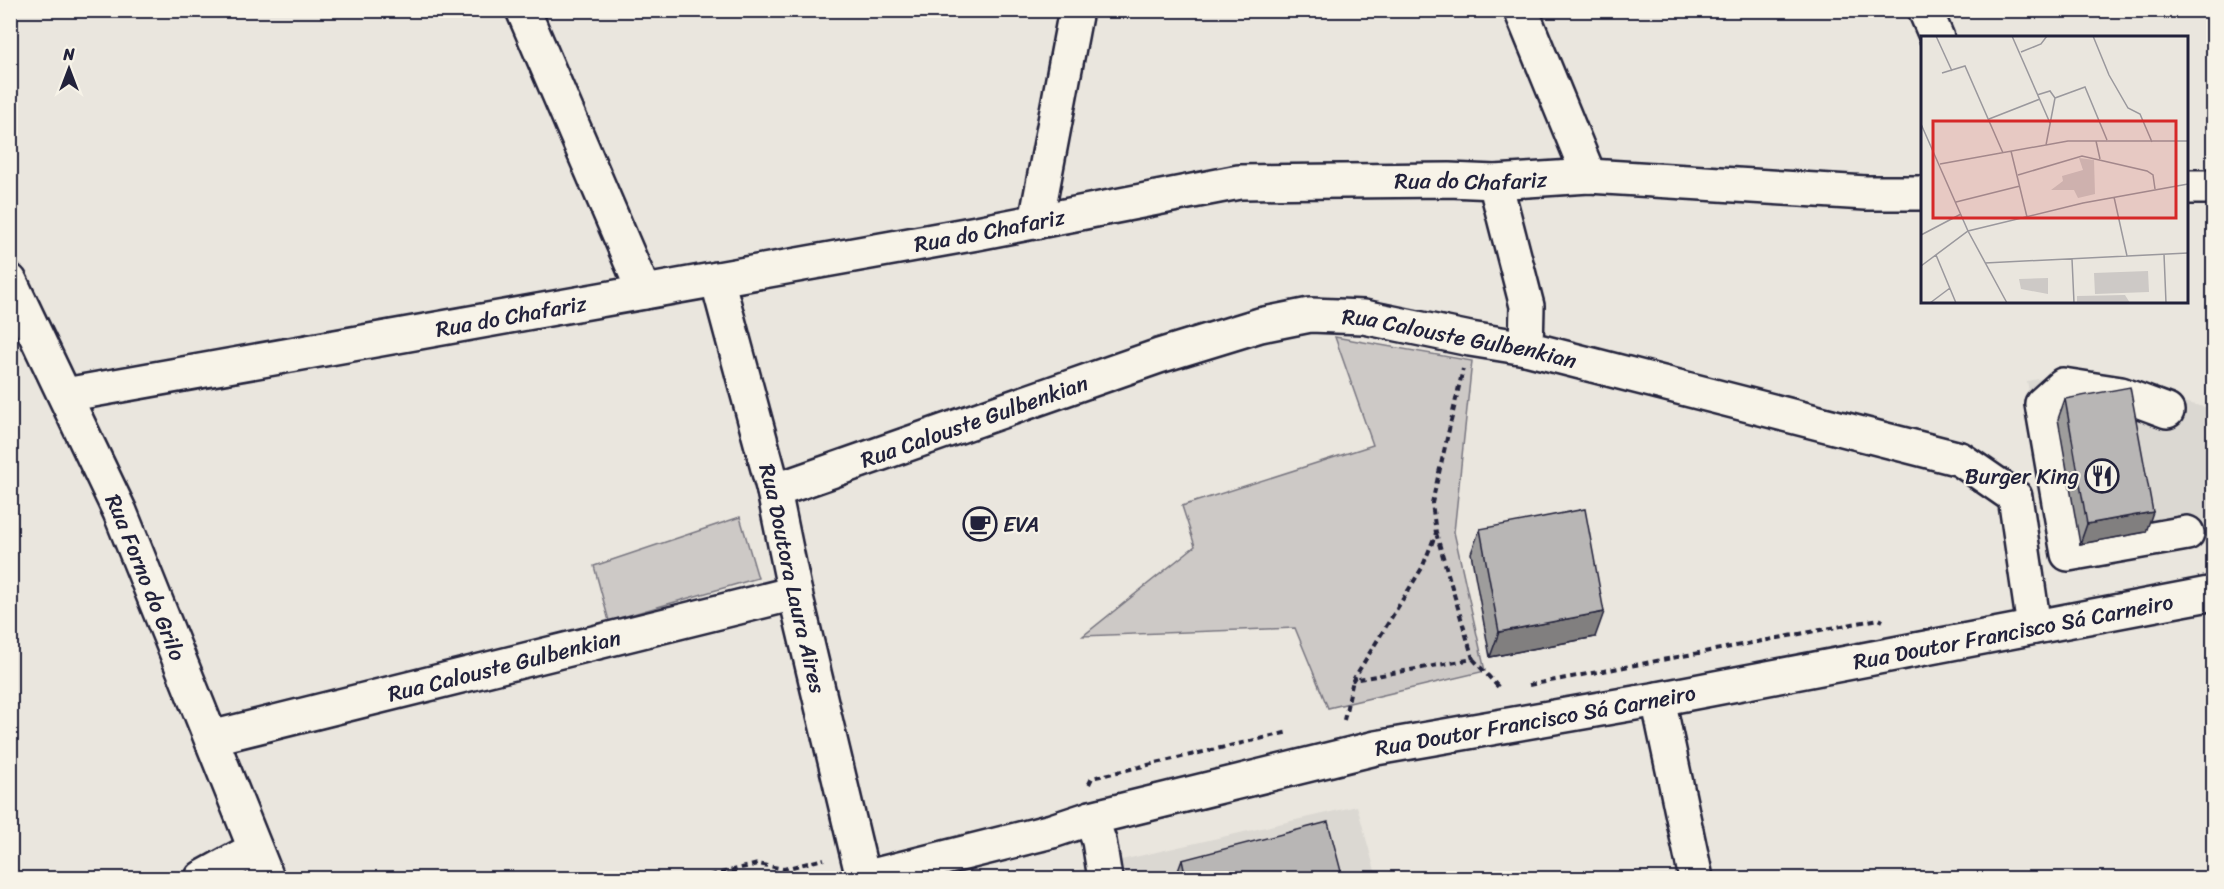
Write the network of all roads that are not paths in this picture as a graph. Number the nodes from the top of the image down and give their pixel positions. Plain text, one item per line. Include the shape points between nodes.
1 (523, 10) edge
2 (1521, 10) edge
3 (1925, 10) edge
4 (1074, 12) edge
5 (1935, 36) edge
6 (1589, 176) junction
7 (1495, 182) junction
8 (2214, 187) edge
9 (2188, 188) edge
10 (1921, 193) edge
11 (1036, 222) junction
12 (717, 279) junction
13 (10, 281) edge
14 (644, 292) junction
15 (1526, 348) junction
16 (65, 395) junction
17 (2167, 411) dead end
18 (774, 490) junction
19 (2187, 533) dead end
20 (795, 592) junction
21 (2214, 593) edge
22 (2034, 627) junction
23 (1658, 699) junction
24 (211, 738) junction
25 (1091, 818) junction
26 (261, 864) edge
27 (202, 879) edge
28 (863, 879) edge
29 (1105, 879) edge
30 (1696, 879) edge

1 - 14 street
2 - 6 street
3 - 5 street
4 - 11 street
6 - 7 street, Rua do Chafariz
6 - 10 street, Rua do Chafariz
7 - 11 street, Rua do Chafariz via 1239,182
7 - 15 street via 1527,306
8 - 9 street
11 - 12 street, Rua do Chafariz
12 - 14 street, Rua do Chafariz
12 - 18 street, Rua Doutora Laura Aires
13 - 16 street, Rua Forno do Grilo
14 - 16 street, Rua do Chafariz
15 - 18 street, Rua Calouste Gulbenkian via 1364,317 1310,315 1260,325 1159,356
15 - 22 street, Rua Calouste Gulbenkian via 1960,459 2015,497
16 - 24 street, Rua Forno do Grilo via 120,512
17 - 19 street via 2121,394 2063,385 2042,404 2068,554
18 - 20 street, Rua Doutora Laura Aires
20 - 24 street, Rua Calouste Gulbenkian
20 - 28 street, Rua Doutora Laura Aires
21 - 22 street, Rua Doutor Francisco Sá Carneiro
22 - 23 street, Rua Doutor Francisco Sá Carneiro
23 - 25 street, Rua Doutor Francisco Sá Carneiro via 1376,748
23 - 30 street
24 - 26 street, Rua Forno do Grilo
25 - 28 street, Rua Doutor Francisco Sá Carneiro
25 - 29 street
26 - 27 street

